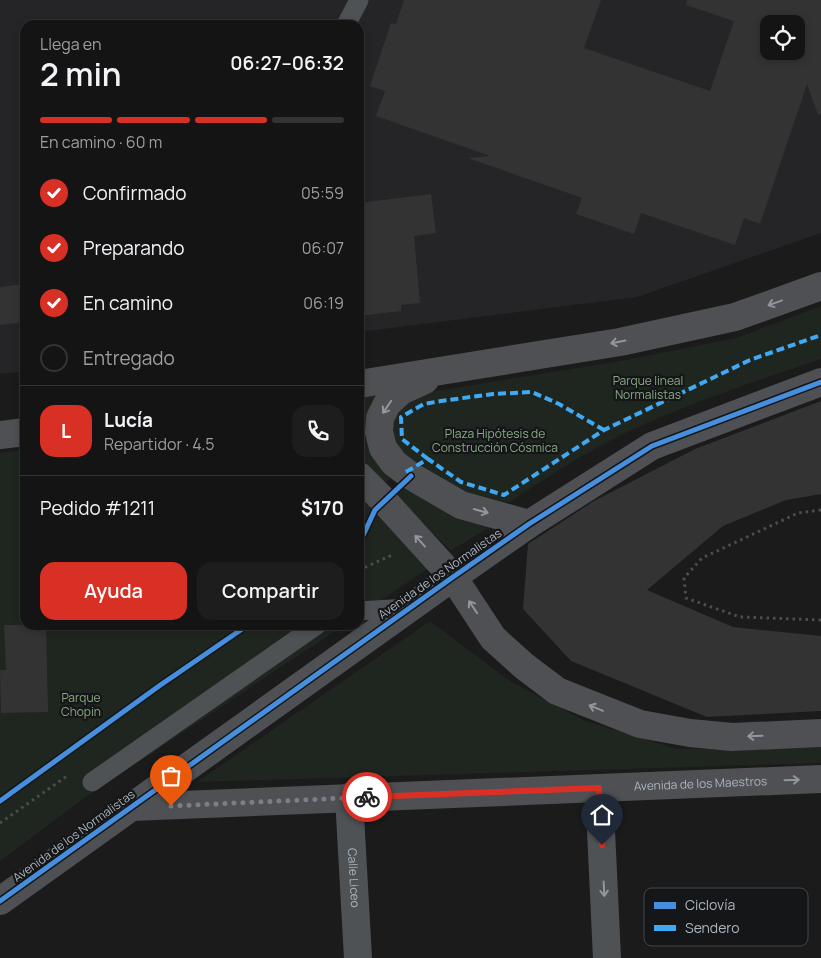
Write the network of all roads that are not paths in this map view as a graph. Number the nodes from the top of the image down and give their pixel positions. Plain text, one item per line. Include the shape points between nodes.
1 (359, 0) edge
2 (349, 20) edge
3 (821, 286) edge
4 (442, 372) junction
5 (821, 382) edge
6 (364, 383) edge
7 (20, 433) edge
8 (0, 435) edge
9 (364, 481) edge
10 (528, 524) junction
11 (453, 577) junction
12 (409, 608) junction
13 (364, 611) edge
14 (310, 630) edge
15 (821, 733) edge
16 (821, 779) edge
17 (92, 782) dead end
18 (599, 788) junction
19 (349, 797) junction
20 (131, 808) junction
21 (0, 901) edge
22 (358, 958) edge
23 (607, 958) edge

1 - 2 lane
3 -> 4 street via 735,317 620,342
4 - 6 street
4 -> 10 street via 401,391 387,404 380,418 383,448 394,463 411,476 461,505
5 - 10 street, Avenida de los Normalistas via 652,446
7 - 8 street
11 -> 9 street
10 - 11 street, Avenida de los Normalistas
11 - 12 street, Avenida de los Normalistas
15 -> 11 street via 732,736 690,733 640,724 597,708 557,691 493,638
12 - 13 lane
12 - 20 street, Avenida de los Normalistas
14 - 17 lane
18 -> 16 street, Avenida de los Maestros
18 - 19 street, Avenida de los Maestros
18 -> 23 street
19 - 20 street, Avenida de los Maestros
19 - 22 street, Calle Liceo
20 - 21 street, Avenida de los Normalistas

